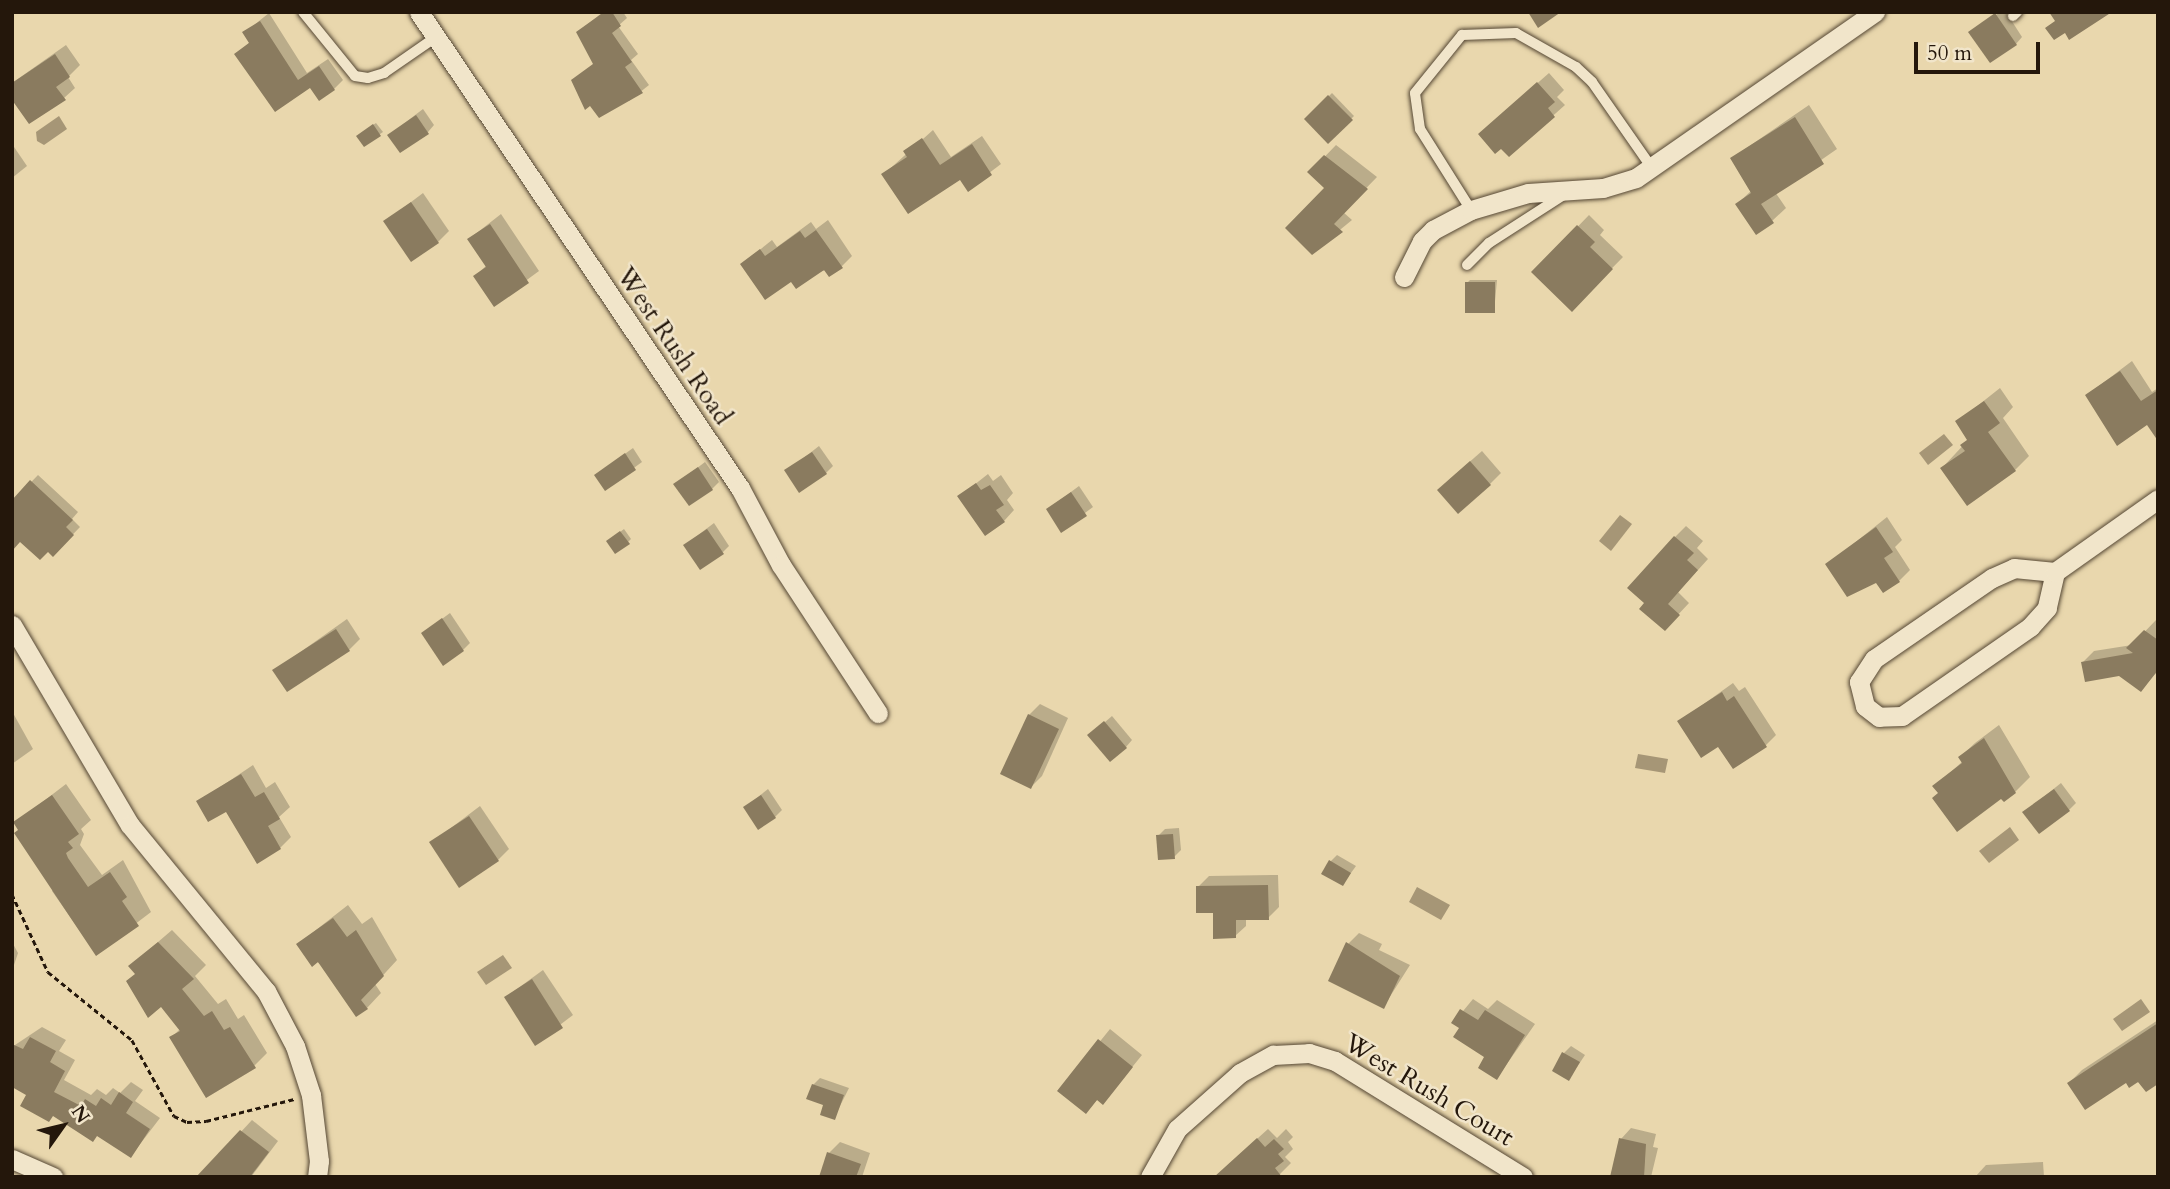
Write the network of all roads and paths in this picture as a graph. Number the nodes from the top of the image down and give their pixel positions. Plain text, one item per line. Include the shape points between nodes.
1 (303, 12) edge
2 (419, 12) edge
3 (1875, 12) edge
4 (436, 37) junction
5 (1652, 168) junction
6 (1570, 189) junction
7 (1471, 210) junction
8 (1467, 265) dead end
9 (1404, 277) dead end
10 (2158, 499) edge
11 (2055, 572) junction
12 (12, 625) edge
13 (878, 713) dead end
14 (12, 894) edge
15 (297, 1098) dead end
16 (12, 1158) edge
17 (318, 1169) edge
18 (53, 1177) edge
19 (1150, 1177) edge
20 (1523, 1177) edge

1 - 4 lane via 355,76 368,79
2 - 4 street, West Rush Road
3 - 5 street
4 - 13 street, West Rush Road via 740,488 781,565
5 - 6 street via 1619,185
5 - 7 lane via 1592,82 1576,68 1516,33 1462,35 1415,93 1420,129
6 - 7 street via 1528,193
6 - 8 lane via 1550,207 1489,243
7 - 9 street via 1422,240
10 - 11 street
11 - 11 street via 2014,568 1992,578 1874,659 1859,682 1865,706 1879,717 1902,716 2030,627 2047,608
12 - 17 street via 130,825 266,991 295,1046 312,1095
14 - 15 path via 48,972 132,1040 174,1116 187,1122 206,1121
16 - 18 street
19 - 20 street, West Rush Court via 1177,1129 1240,1073 1273,1055 1309,1053 1335,1061

